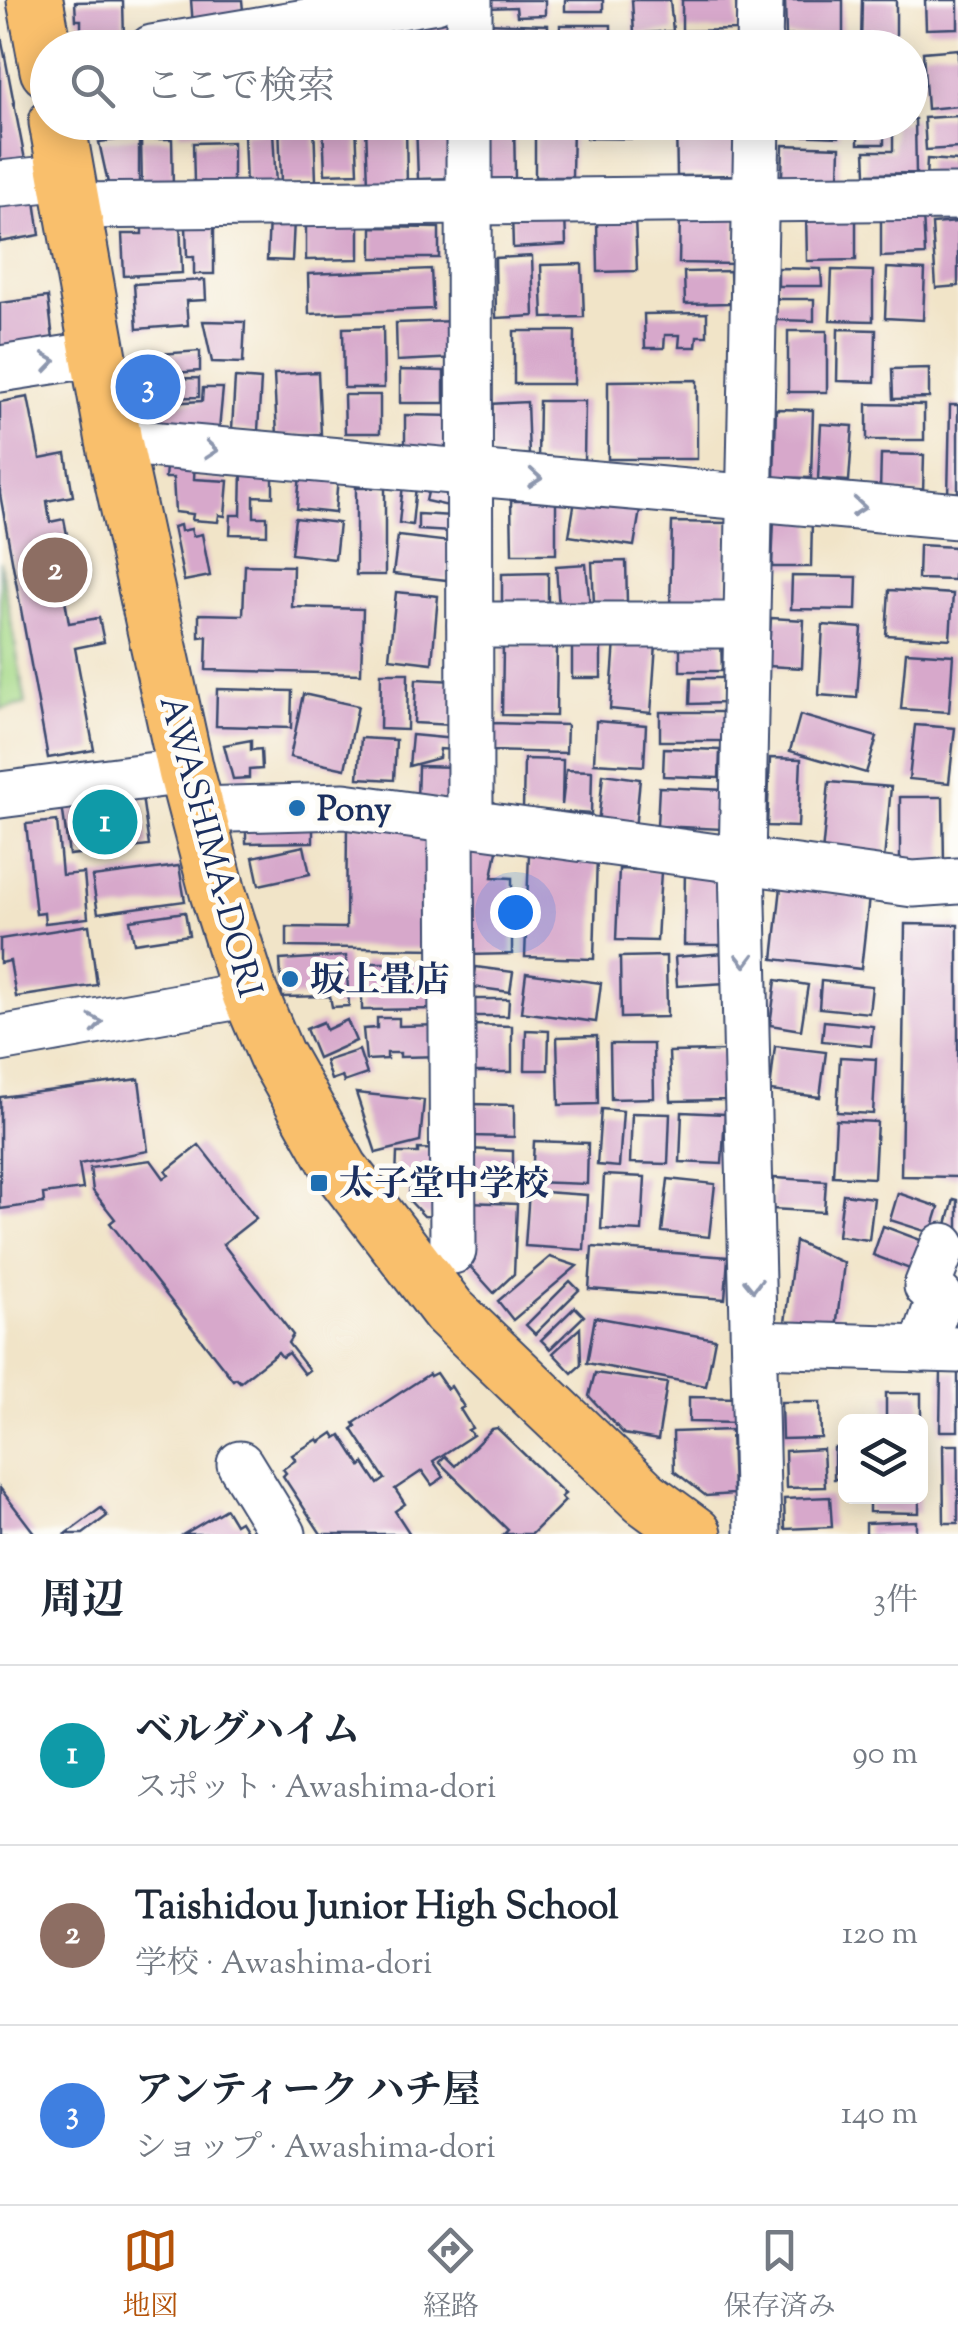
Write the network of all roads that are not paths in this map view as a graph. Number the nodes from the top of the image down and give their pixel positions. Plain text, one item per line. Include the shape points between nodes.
1 (35, 0) edge
2 (436, 0) edge
3 (469, 0) edge
4 (760, 0) edge
5 (40, 30) edge
6 (258, 30) edge
7 (469, 30) edge
8 (759, 30) edge
9 (60, 140) edge
10 (469, 140) edge
11 (758, 140) edge
12 (0, 184) edge
13 (70, 191) junction
14 (958, 197) edge
15 (756, 199) junction
16 (470, 200) junction
17 (98, 354) junction
18 (0, 369) edge
19 (114, 441) junction
20 (470, 473) junction
21 (749, 498) junction
22 (958, 516) edge
23 (470, 625) junction
24 (746, 625) junction
25 (191, 790) junction
26 (0, 795) edge
27 (460, 821) junction
28 (742, 863) junction
29 (958, 881) edge
30 (250, 994) junction
31 (0, 1039) edge
32 (942, 1246) dead end
33 (453, 1251) dead end
34 (755, 1344) junction
35 (940, 1349) edge
36 (240, 1464) dead end
37 (283, 1534) edge
38 (694, 1534) edge
39 (758, 1534) edge

1 - 5 main road
2 - 6 street
3 - 7 street
4 - 8 street
9 - 13 main road, AWASHIMA-DORI
10 - 16 street
11 - 15 street
12 - 13 street
13 - 16 street
13 - 17 main road, AWASHIMA-DORI
14 - 15 street
15 - 16 street
15 - 21 street
16 - 20 street
18 -> 17 street
17 - 19 main road, AWASHIMA-DORI
19 -> 20 street
19 - 25 main road, AWASHIMA-DORI
20 -> 21 street
20 - 23 street
21 -> 22 street
21 - 24 street
23 - 24 street
23 - 27 street
24 - 28 street
25 - 26 street
25 - 27 street
25 - 30 main road, AWASHIMA-DORI
27 - 28 street
27 - 33 street
28 - 29 street via 913,884
28 -> 34 street
31 -> 30 street
30 - 38 main road, AWASHIMA-DORI via 341,1170 438,1297 645,1498
32 - 35 street via 927,1286 940,1296
34 - 35 street
34 - 39 street
36 - 37 street

